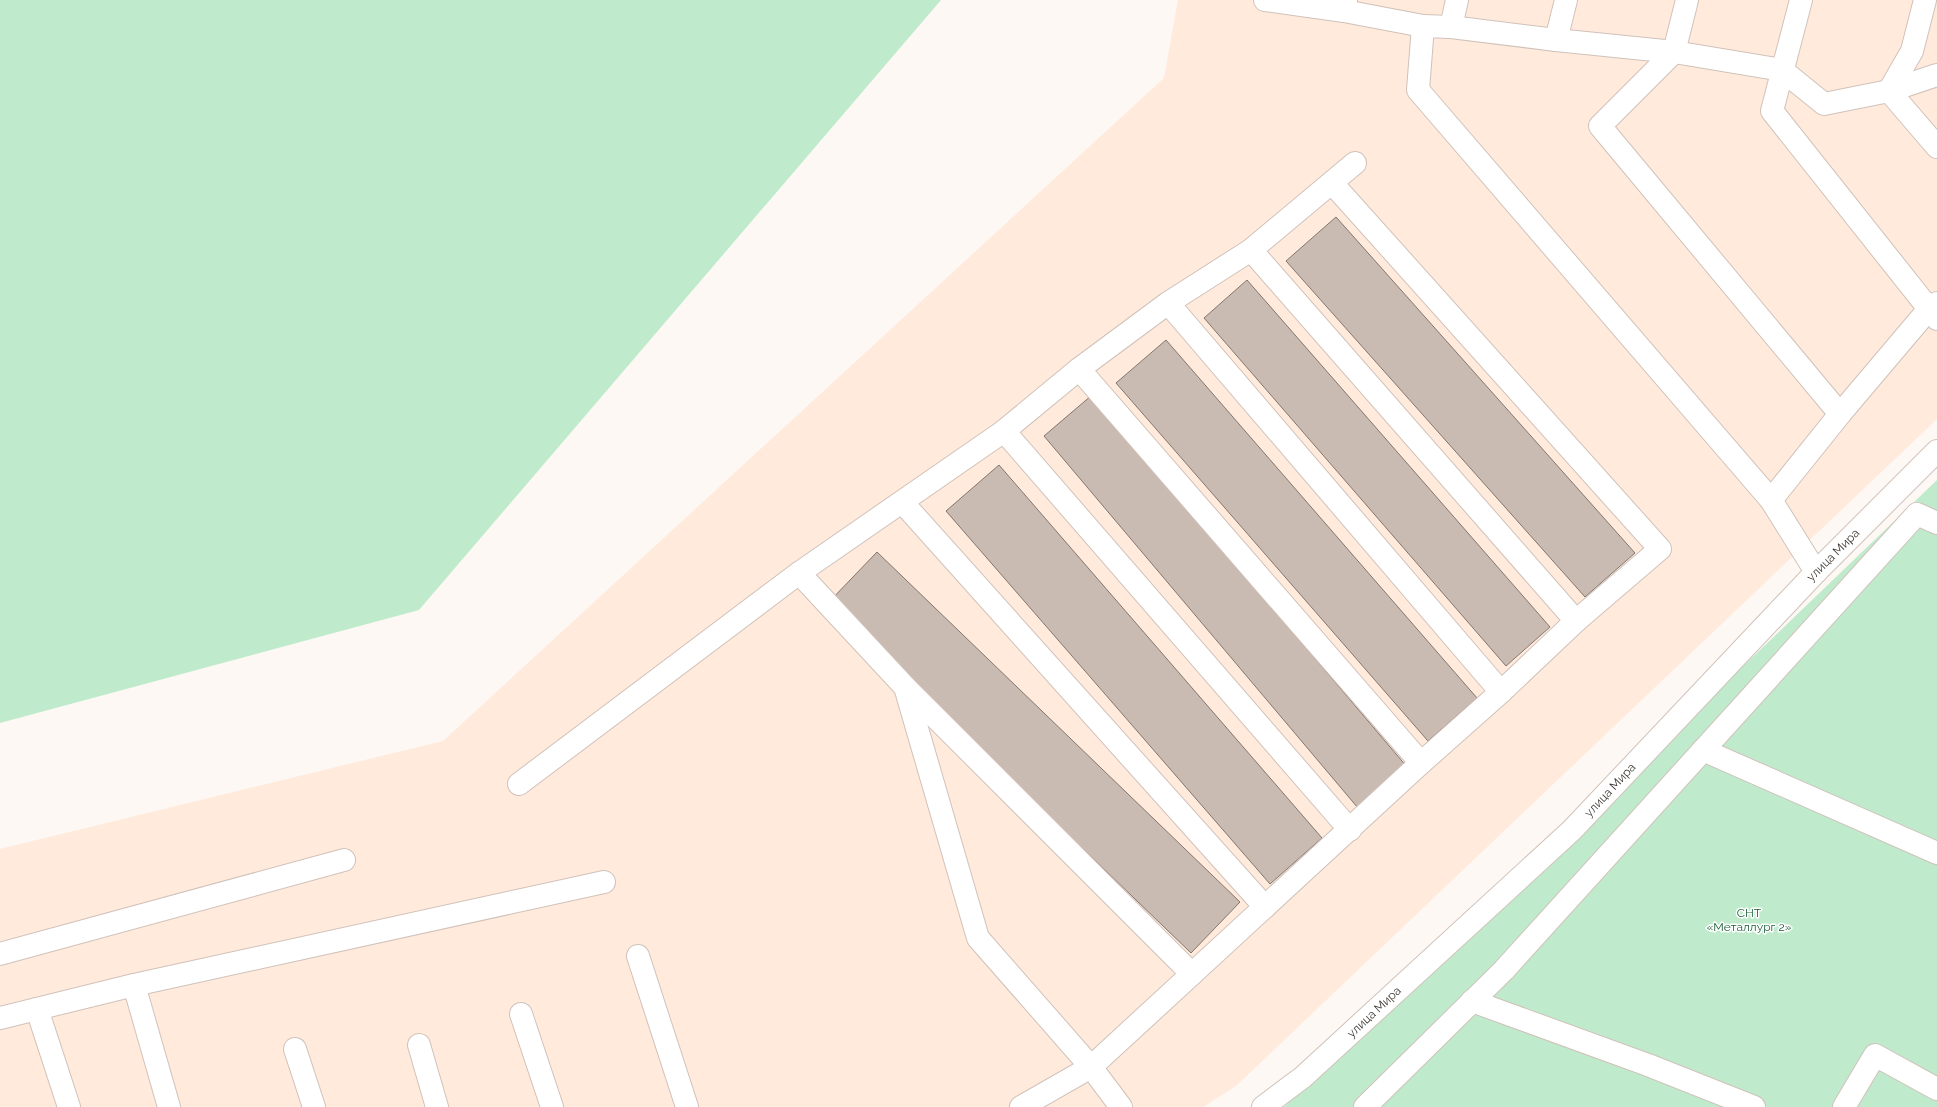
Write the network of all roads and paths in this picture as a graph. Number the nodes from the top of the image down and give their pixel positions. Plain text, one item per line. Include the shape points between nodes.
1 (1264, 0) edge
2 (1457, 0) edge
3 (1566, 0) edge
4 (1687, 0) edge
5 (1801, 0) edge
6 (1925, 0) edge
7 (1345, 6) edge
8 (1423, 26) junction
9 (1450, 27) junction
10 (1556, 40) junction
11 (1674, 52) junction
12 (1782, 70) junction
13 (1937, 75) edge
14 (1889, 91) junction
15 (1937, 147) edge
16 (1355, 164) dead end
17 (1332, 183) junction
18 (1251, 250) junction
19 (1168, 303) junction
20 (1934, 311) edge
21 (1079, 369) junction
22 (1840, 414) junction
23 (1004, 431) junction
24 (1937, 451) edge
25 (1771, 500) junction
26 (903, 503) junction
27 (1937, 523) edge
28 (1816, 572) junction
29 (799, 574) junction
30 (1576, 621) junction
31 (905, 687) junction
32 (1501, 692) junction
33 (1703, 750) junction
34 (1421, 763) junction
35 (519, 784) dead end
36 (1350, 830) junction
37 (1937, 853) edge
38 (344, 860) dead end
39 (604, 882) dead end
40 (1265, 907) junction
41 (0, 954) edge
42 (638, 956) dead end
43 (1192, 974) junction
44 (134, 985) junction
45 (1472, 1001) junction
46 (37, 1009) junction
47 (521, 1014) dead end
48 (0, 1018) edge
49 (419, 1045) dead end
50 (295, 1049) dead end
51 (1090, 1068) junction
52 (1937, 1089) edge
53 (1851, 1105) edge
54 (69, 1107) edge
55 (169, 1107) edge
56 (314, 1107) edge
57 (438, 1107) edge
58 (552, 1107) edge
59 (687, 1107) edge
60 (1021, 1107) edge
61 (1121, 1107) edge
62 (1263, 1107) edge
63 (1365, 1107) edge
64 (1754, 1107) edge

1 - 7 street
2 - 9 street
3 - 10 street
4 - 11 street
5 - 12 street
6 - 14 street via 1912,51
7 - 8 street
8 - 9 street
8 - 25 street via 1418,90
9 - 10 street
10 - 11 street
11 - 12 street
11 - 22 street via 1600,126
12 - 14 street via 1824,104
12 - 20 street via 1772,111
13 - 14 street
14 - 15 street
16 - 17 street
17 - 18 street
17 - 30 street via 1660,549
18 - 19 street
18 - 30 street
19 - 21 street
19 - 32 street
20 - 22 street
21 - 23 street
21 - 34 street
22 - 25 street
23 - 26 street
23 - 36 street
24 - 28 street, улица Мира
25 - 28 street
26 - 29 street
26 - 40 street
27 - 33 street via 1917,514
28 - 62 street, улица Мира via 1572,830 1304,1077
29 - 31 street
29 - 35 street
30 - 32 street
31 - 43 street
31 - 51 street via 978,938
32 - 34 street
33 - 37 street
33 - 45 street via 1504,970
34 - 36 street
36 - 40 street
38 - 41 street
39 - 44 street
40 - 43 street
42 - 59 street
43 - 51 street
44 - 46 street
44 - 55 street
45 - 63 street
45 - 64 street via 1648,1065
46 - 48 street
46 - 54 street
47 - 58 street
49 - 57 street
50 - 56 street
51 - 60 street
51 - 61 street
52 - 53 street via 1874,1055

